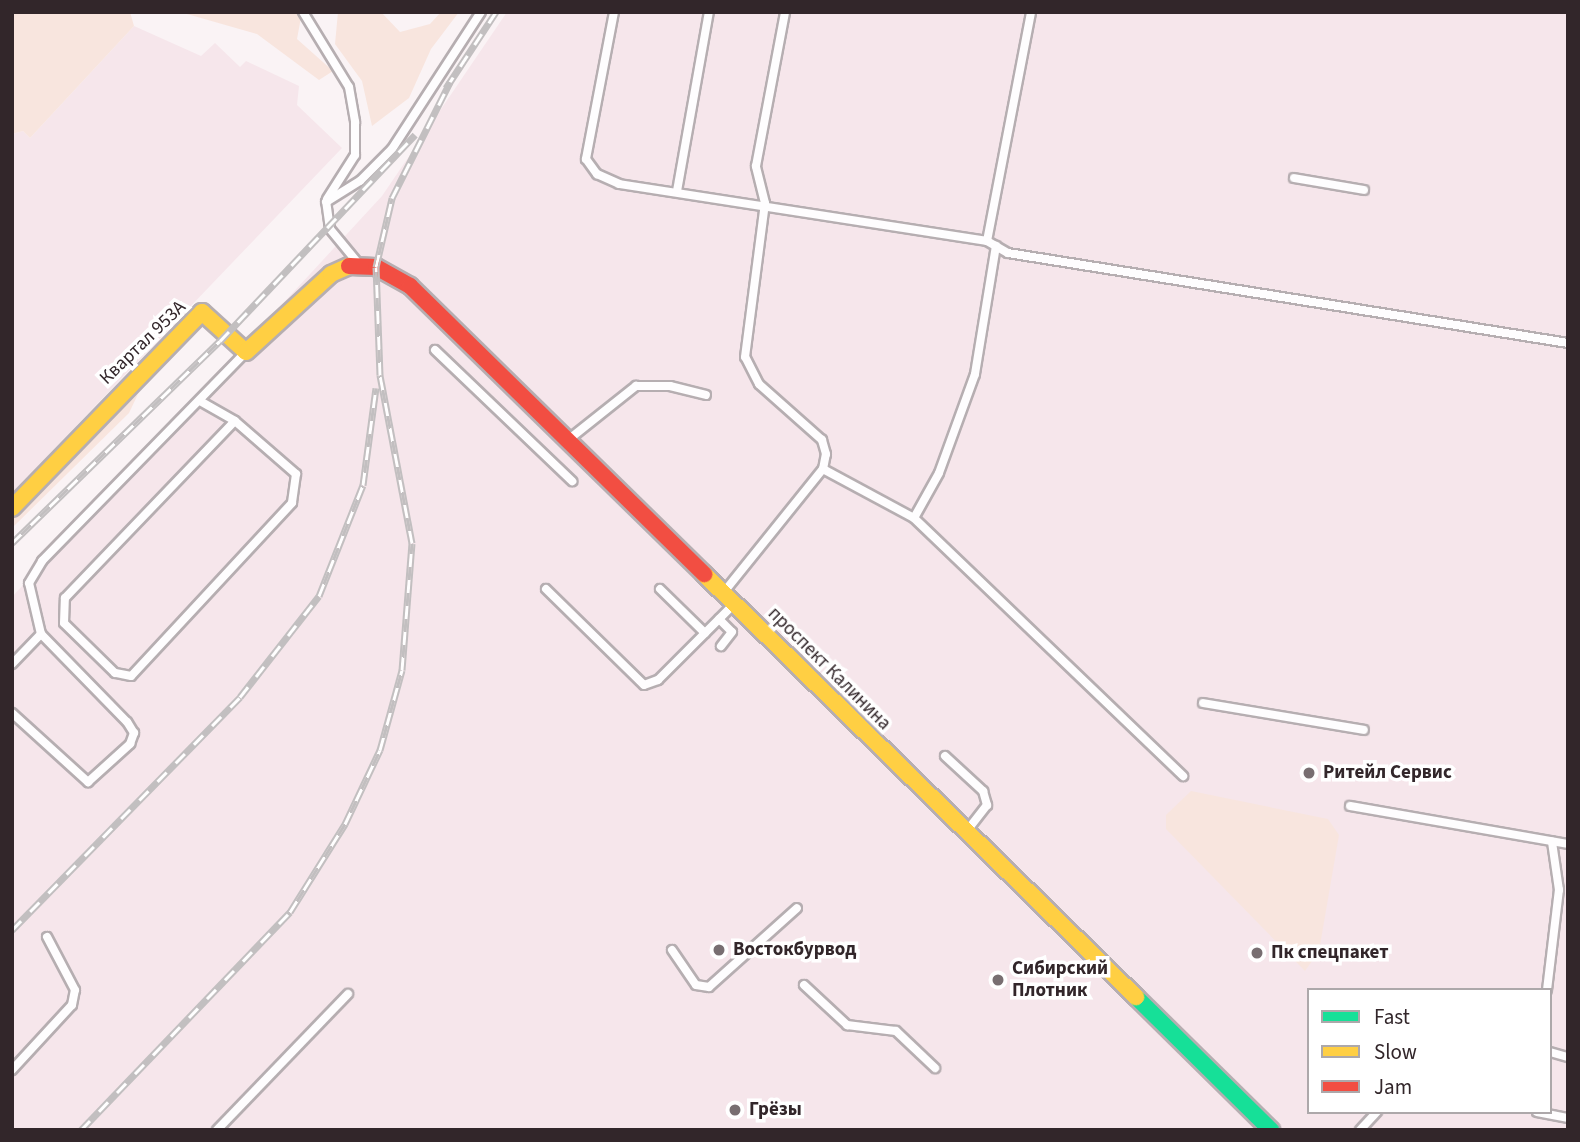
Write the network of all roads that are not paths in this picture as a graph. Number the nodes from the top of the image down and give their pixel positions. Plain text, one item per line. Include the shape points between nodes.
1 (303, 12) edge
2 (481, 12) edge
3 (614, 12) edge
4 (709, 12) edge
5 (785, 12) edge
6 (1031, 12) edge
7 (1294, 178) dead end
8 (677, 191) junction
9 (1364, 191) dead end
10 (326, 202) junction
11 (765, 203) junction
12 (987, 241) junction
13 (996, 246) junction
14 (353, 266) junction
15 (1568, 344) edge
16 (435, 349) dead end
17 (246, 352) junction
18 (706, 395) dead end
19 (200, 401) junction
20 (234, 421) junction
21 (568, 440) junction
22 (823, 469) junction
23 (572, 481) dead end
24 (12, 508) edge
25 (914, 518) junction
26 (546, 589) dead end
27 (660, 589) dead end
28 (728, 599) junction
29 (719, 619) junction
30 (705, 633) junction
31 (41, 634) junction
32 (721, 646) dead end
33 (12, 664) edge
34 (1203, 703) dead end
35 (12, 713) edge
36 (1363, 730) dead end
37 (945, 756) dead end
38 (1183, 776) dead end
39 (1350, 806) dead end
40 (966, 832) junction
41 (1552, 842) junction
42 (1568, 844) edge
43 (797, 908) dead end
44 (47, 937) dead end
45 (672, 950) dead end
46 (804, 985) dead end
47 (1547, 988) edge
48 (348, 994) dead end
49 (935, 1068) dead end
50 (12, 1070) edge
51 (1375, 1114) edge
52 (1547, 1114) edge
53 (1258, 1117) junction
54 (1568, 1118) edge
55 (217, 1130) edge
56 (1246, 1130) edge
57 (1271, 1130) edge
58 (1360, 1130) edge

1 - 10 lane via 349,87 355,122 355,155
2 - 10 lane via 392,149 360,181
3 - 8 lane via 586,159 597,174 619,184
4 - 8 lane
5 - 11 lane via 756,166
6 - 12 lane
7 - 9 lane
8 - 11 lane
10 - 14 lane via 330,229
11 - 12 lane
11 - 22 lane via 745,356 759,384 822,440
12 - 13 lane
13 - 15 lane
13 - 25 lane via 975,374 939,473
14 - 17 street via 324,279
14 - 21 street, проспект Калинина via 410,286
16 - 23 lane
17 - 19 lane
17 - 24 street, Квартал 953А via 202,312
18 - 21 lane via 670,386 636,386
19 - 20 lane
19 - 31 lane via 42,561 29,583
20 - 20 lane via 296,474 292,503 131,676 116,673 64,623 65,598
21 - 28 street, проспект Калинина
22 - 25 lane
22 - 28 lane
25 - 38 lane
26 - 30 lane via 644,685 658,680
27 - 30 lane
28 - 29 lane
28 - 40 street, проспект Калинина
29 - 30 lane
29 - 32 lane via 732,632
31 - 33 lane
31 - 35 lane via 127,722 134,733 130,744 88,782
34 - 36 lane
37 - 40 lane via 983,791 986,805
39 - 41 lane
40 - 53 street, проспект Калинина
41 - 42 lane
41 - 47 lane via 1559,890
43 - 45 lane via 709,988 696,985
44 - 50 lane via 75,990 72,1005
46 - 49 lane via 847,1025 896,1031
48 - 55 lane
51 - 58 lane
52 - 54 lane
53 - 56 lane
53 - 57 street, проспект Калинина

